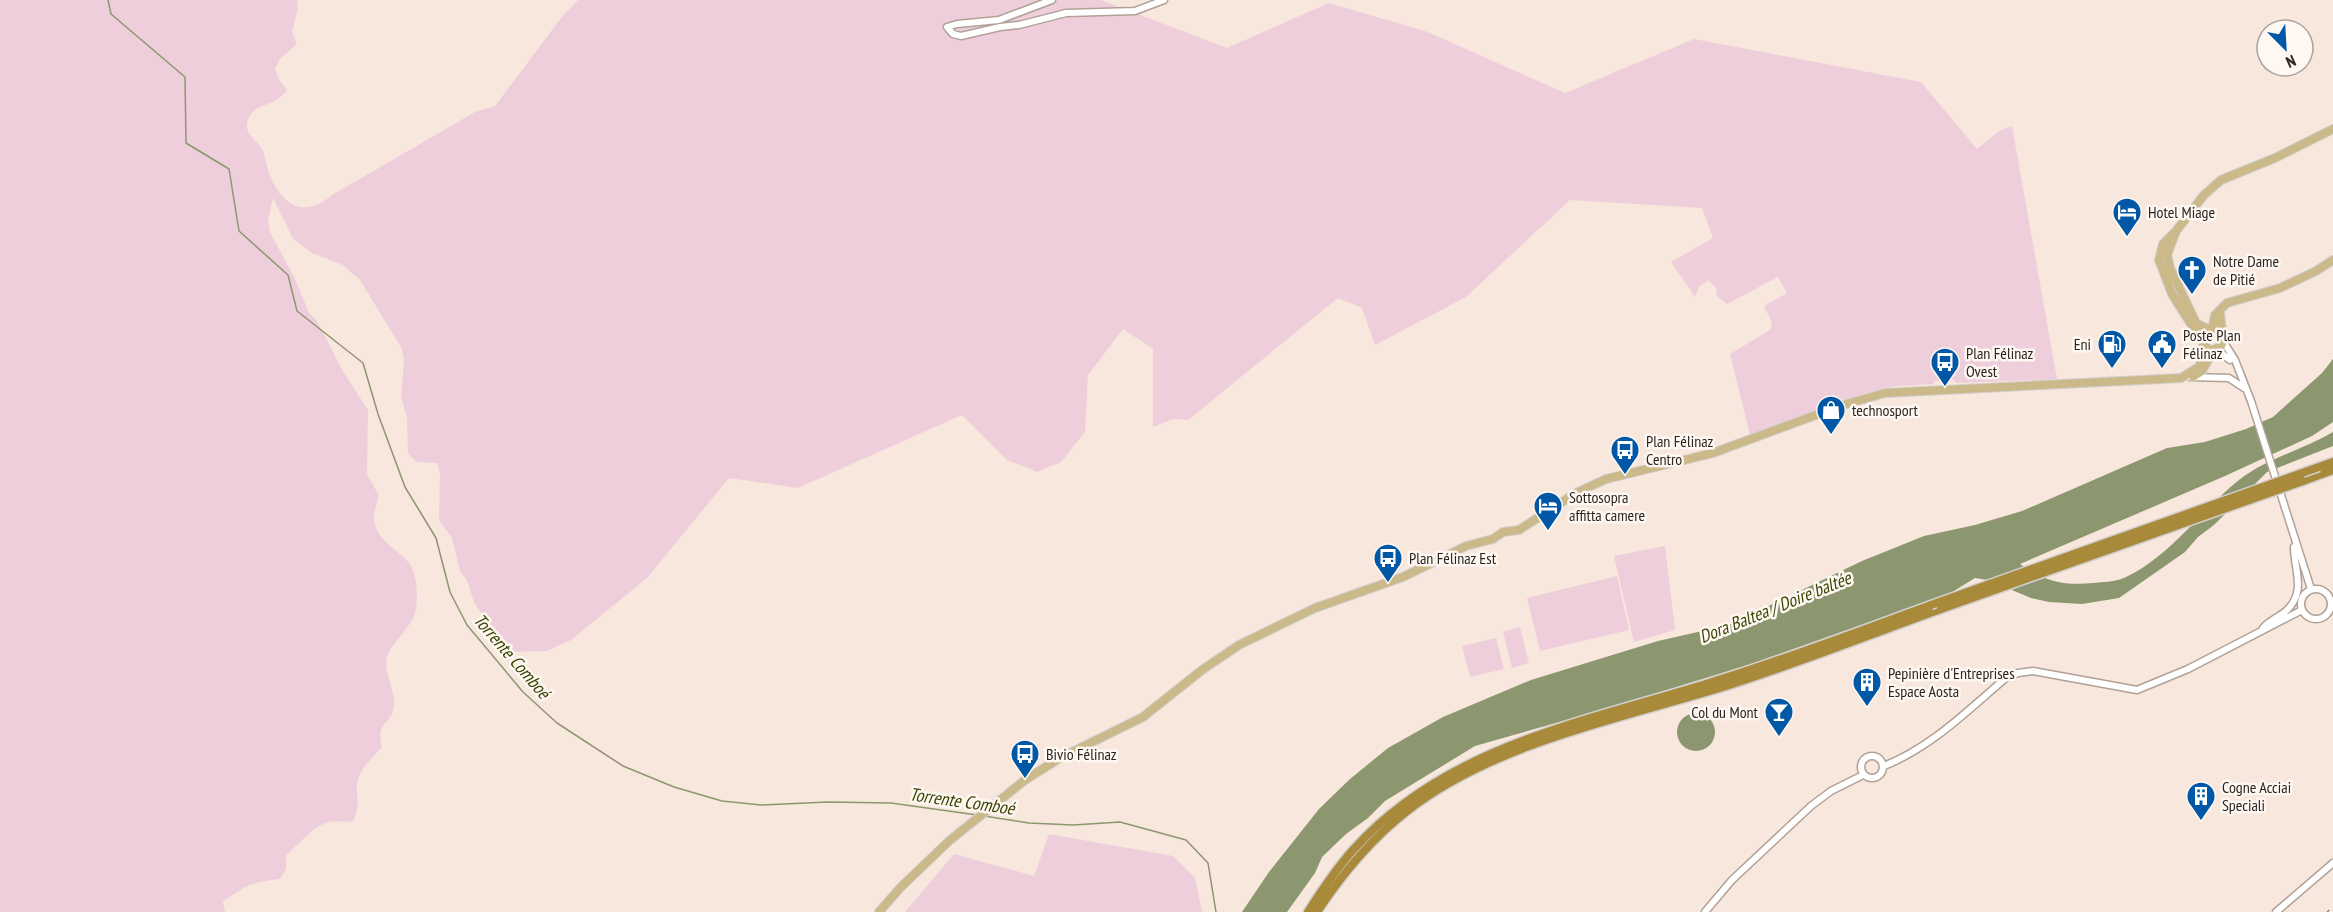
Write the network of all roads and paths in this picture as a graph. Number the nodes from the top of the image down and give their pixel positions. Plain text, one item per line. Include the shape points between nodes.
1 (1052, 0) edge
2 (1164, 0) edge
3 (2333, 129) edge
4 (2176, 231) junction
5 (2333, 260) edge
6 (2220, 309) junction
7 (2211, 330) junction
8 (2222, 337) junction
9 (2203, 341) junction
10 (2215, 350) junction
11 (2193, 377) junction
12 (2181, 378) junction
13 (2244, 388) junction
14 (2254, 414) junction
15 (2333, 462) edge
16 (2333, 470) edge
17 (2294, 540) junction
18 (2311, 589) junction
19 (2302, 610) junction
20 (2330, 615) edge
21 (2259, 632) junction
22 (1884, 766) junction
23 (1863, 775) junction
24 (2333, 863) edge
25 (879, 912) edge
26 (1308, 912) edge
27 (1317, 912) edge
28 (1706, 912) edge
29 (2276, 912) edge

1 - 2 street via 991,22 957,24 948,29 961,36 1066,13 1135,11
3 - 4 main road via 2221,180
4 - 7 main road via 2167,255 2170,268 2196,323
4 - 9 main road via 2163,244 2159,260 2172,294
5 - 6 main road via 2298,280 2234,300
6 - 7 main road
6 - 8 main road
7 - 8 main road
7 - 9 main road
8 - 10 main road via 2221,346
8 - 14 street via 2235,360
9 - 10 main road via 2208,350
9 - 12 main road via 2204,355 2199,367
10 - 11 main road via 2206,366
10 - 13 street via 2233,363
11 - 12 street
11 - 13 street via 2229,378
12 - 25 main road via 1885,393 1713,453 1606,479 1576,493 1520,530 1466,546 1403,578 1315,608 1239,645 1143,717 1060,758 989,807 927,862
13 - 14 street
14 - 17 street, bridge
15 - 26 highway, bridge via 1724,678 1531,737 1476,759 1420,792 1374,828 1340,865
16 - 27 highway, bridge via 1728,685 1543,741 1482,765 1427,796 1387,828 1346,871
17 - 18 street
17 - 21 street via 2297,594 2286,611 2268,621
18 - 19 street via 2301,599
18 - 20 street via 2322,589 2330,597
19 - 20 street via 2309,618
19 - 21 street
21 - 22 street via 2137,690 2063,675 2018,673 2007,677 1924,746
22 - 23 street via 1877,778
22 - 23 street via 1879,758 1870,756 1861,768
23 - 28 street via 1811,806 1732,880
24 - 29 street

